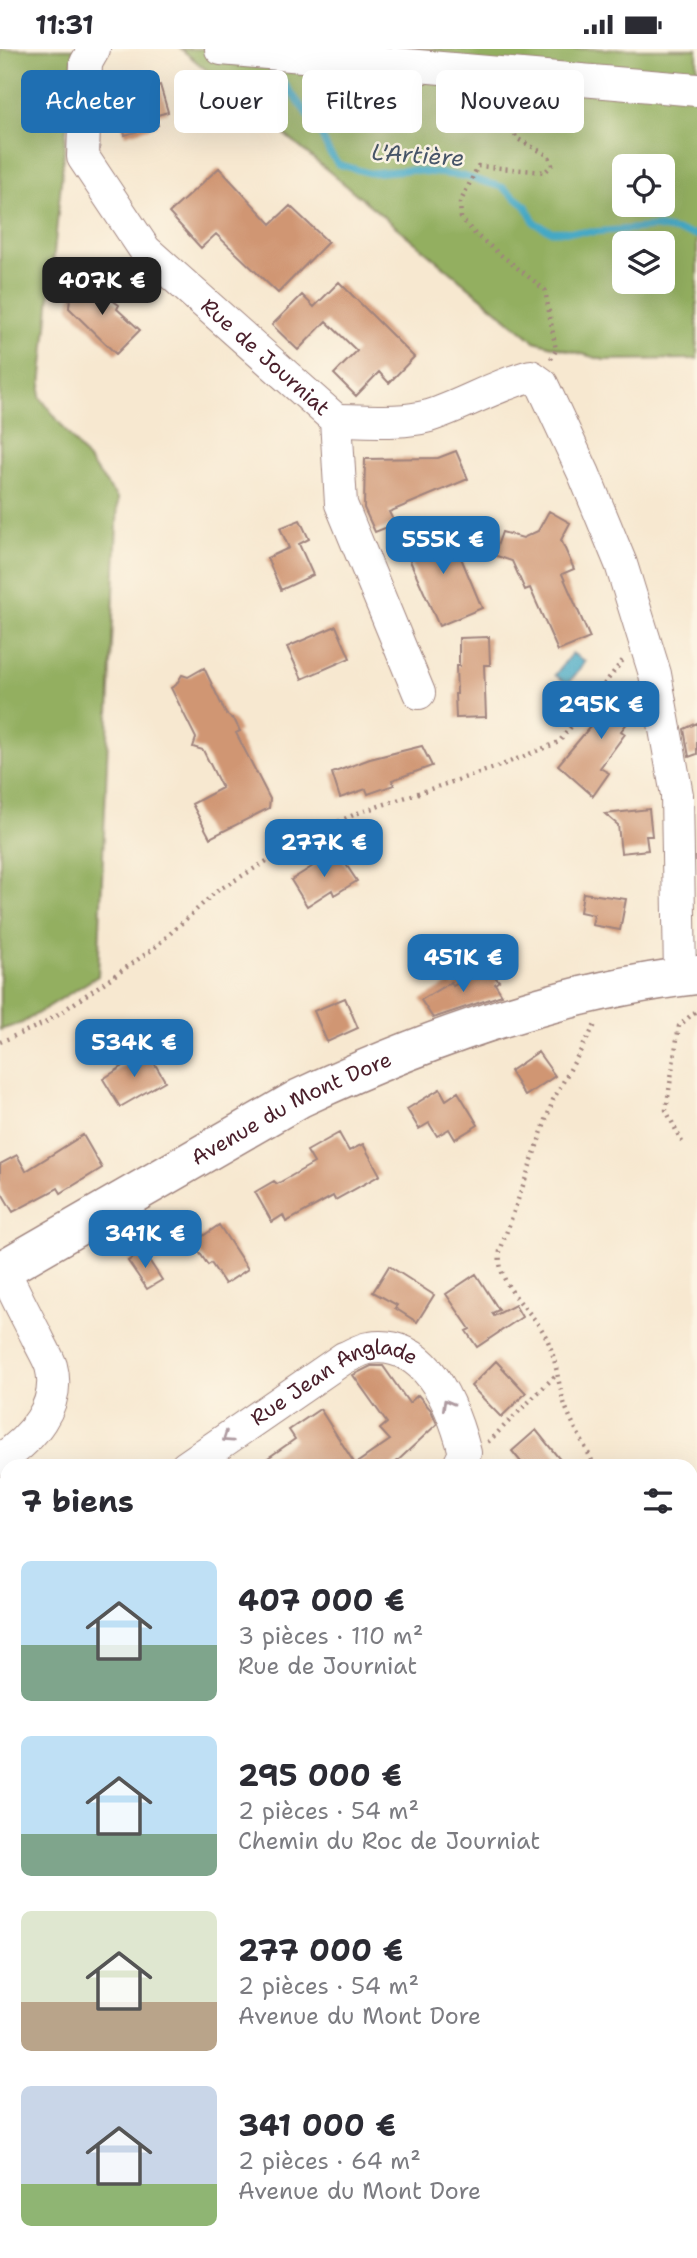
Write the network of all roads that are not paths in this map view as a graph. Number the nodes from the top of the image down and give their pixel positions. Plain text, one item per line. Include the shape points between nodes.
1 (94, 49) edge
2 (227, 50) edge
3 (298, 52) edge
4 (358, 56) edge
5 (697, 90) edge
6 (336, 420) junction
7 (419, 693) dead end
8 (691, 987) edge
9 (2, 1270) edge
10 (2, 1459) edge
11 (198, 1459) edge
12 (462, 1459) edge

1 - 6 street, Rue de Journiat via 86,64 83,157 145,250
2 - 3 street
3 - 4 street
4 - 5 street
6 - 7 street, Rue de Journiat via 341,504
6 - 8 street via 425,417 515,380 531,376 542,384 621,564 655,674 677,795
8 - 9 main road, Avenue du Mont Dore via 599,991 443,1038 344,1077
9 - 10 street via 51,1366 53,1384 39,1425
12 -> 11 street, Rue Jean Anglade via 457,1421 430,1373 415,1357 394,1348 368,1348 344,1358

